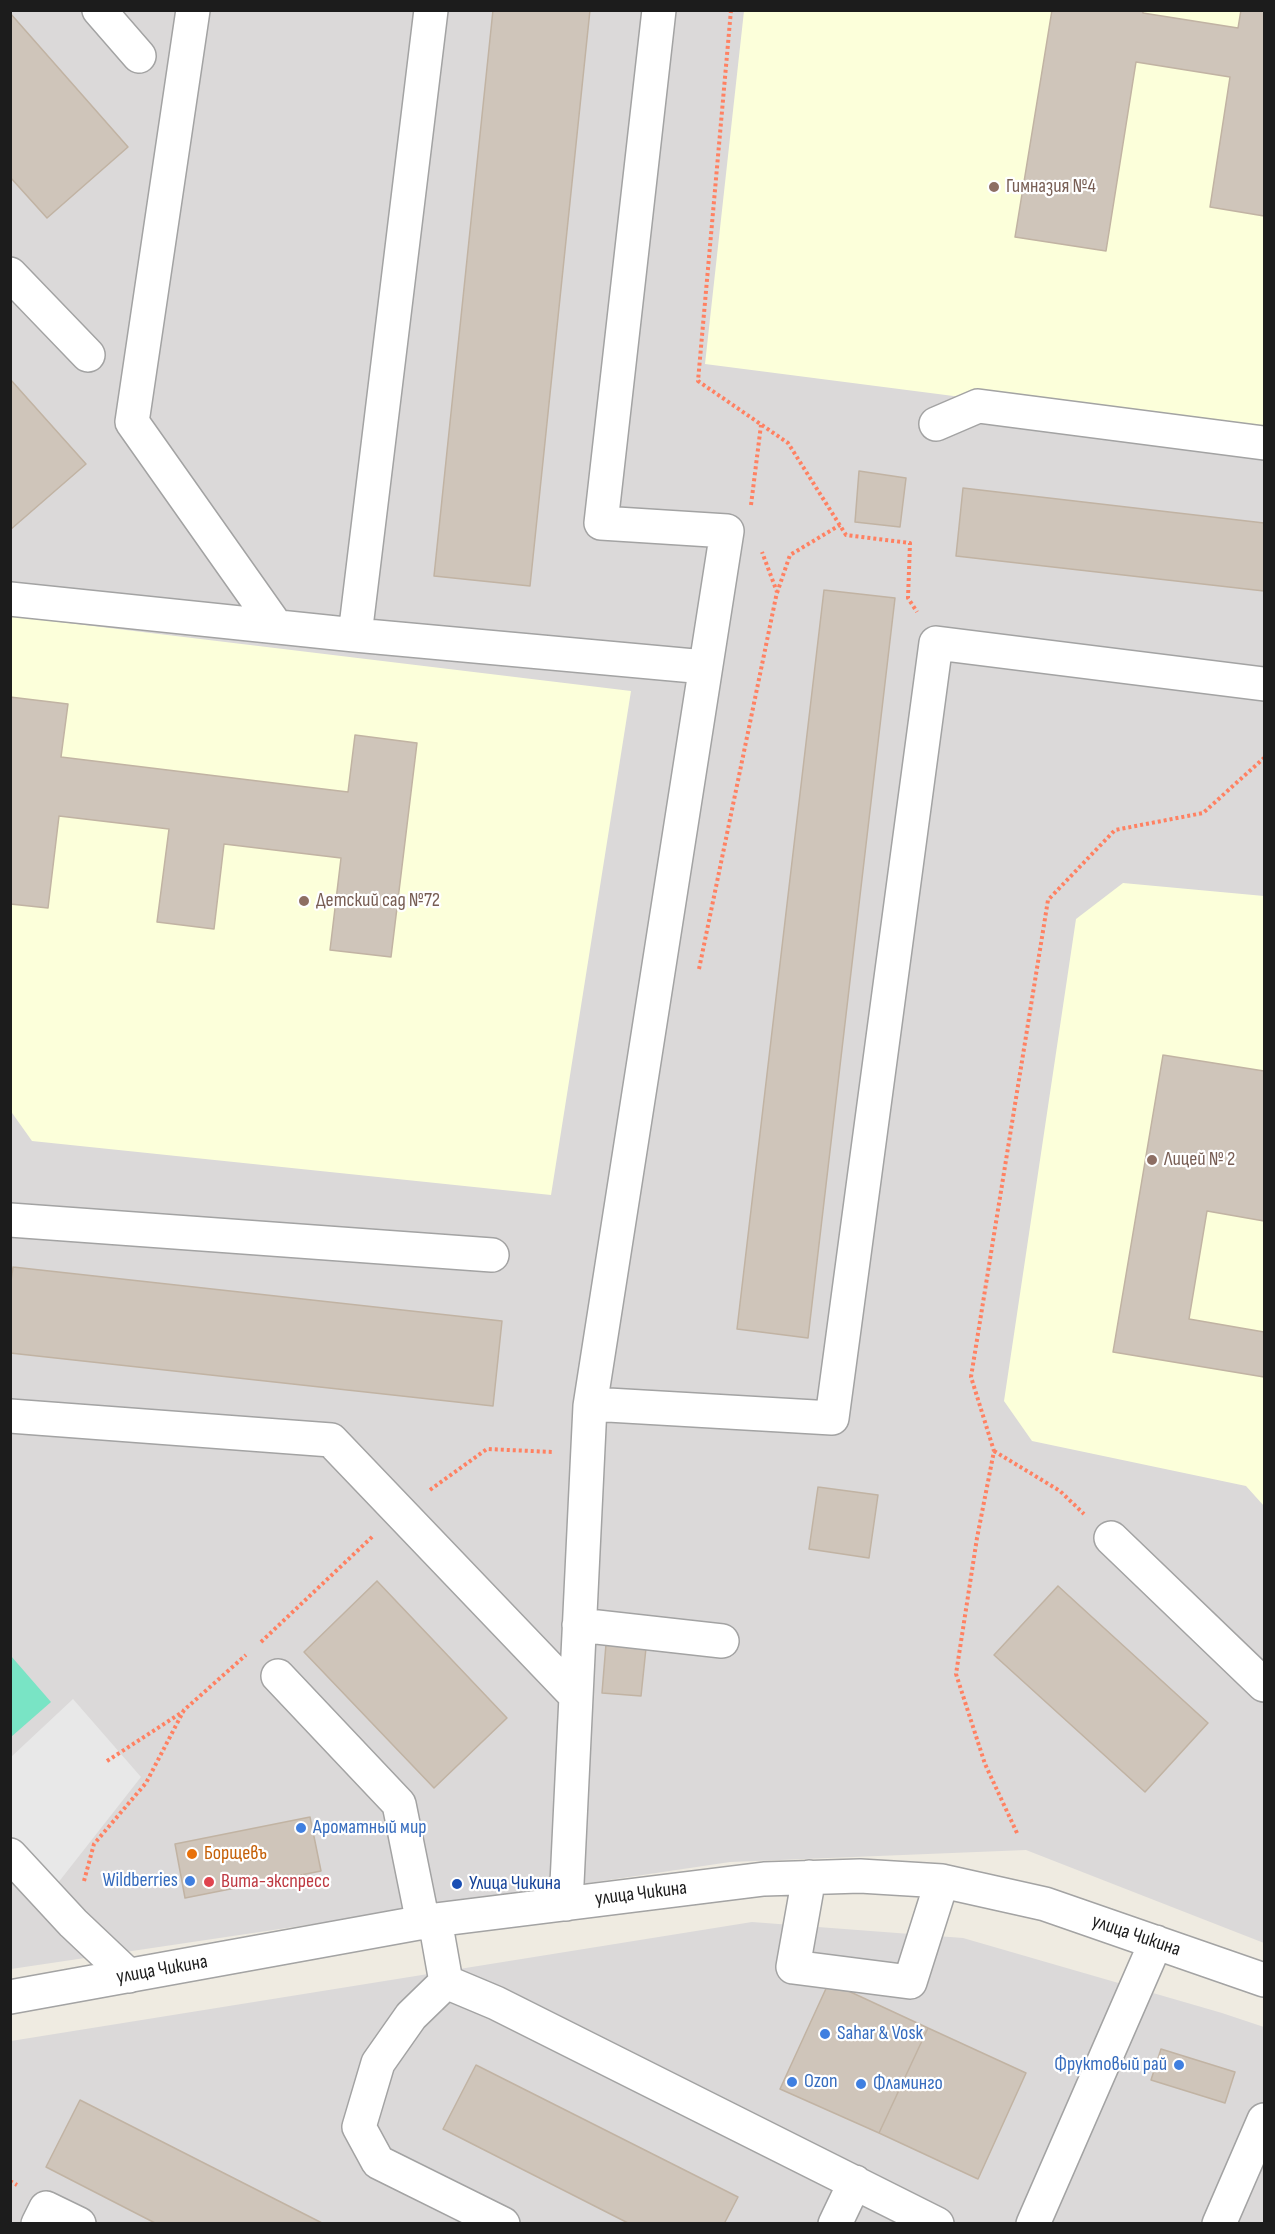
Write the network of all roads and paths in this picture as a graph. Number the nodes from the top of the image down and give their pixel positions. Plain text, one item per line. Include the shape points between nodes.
1 (99, 10) edge
2 (193, 10) edge
3 (431, 10) edge
4 (659, 10) edge
5 (731, 10) edge
6 (139, 56) dead end
7 (10, 274) edge
8 (88, 355) dead end
9 (936, 424) dead end
10 (1264, 443) edge
11 (840, 525) junction
12 (776, 594) dead end
13 (10, 599) edge
14 (276, 626) junction
15 (355, 635) junction
16 (936, 644) junction
17 (705, 667) junction
18 (1264, 684) edge
19 (1264, 758) edge
20 (10, 1220) edge
21 (492, 1255) dead end
22 (590, 1406) junction
23 (10, 1416) edge
24 (994, 1451) junction
25 (588, 1453) junction
26 (399, 1511) junction
27 (1111, 1538) joint
28 (579, 1625) junction
29 (722, 1641) dead end
30 (258, 1645) dead end
31 (250, 1652) dead end
32 (278, 1676) dead end
33 (1264, 1685) edge
34 (576, 1695) junction
35 (184, 1710) junction
36 (107, 1761) dead end
37 (1017, 1833) dead end
38 (10, 1855) edge
39 (809, 1877) junction
40 (942, 1881) junction
41 (567, 1904) junction
42 (429, 1922) junction
43 (73, 1923) junction
44 (1156, 1942) junction
45 (129, 1976) junction
46 (1264, 1980) edge
47 (446, 1982) junction
48 (10, 1997) edge
49 (1264, 2120) edge
50 (855, 2182) junction
51 (461, 2214) edge
52 (38, 2223) edge
53 (79, 2223) edge
54 (503, 2223) edge
55 (835, 2223) edge
56 (937, 2223) edge
57 (1033, 2223) edge
58 (1219, 2223) edge

1 - 6 street
2 - 14 street via 132,422
3 - 15 street
4 - 17 street via 601,523 726,531
5 - 11 path via 698,381 788,443
7 - 8 street
9 - 10 street via 978,406
11 - 12 path via 790,555
11 - 16 path via 846,535 910,543 908,598
13 - 14 street
14 - 15 street
15 - 17 street
16 - 18 street
16 - 22 street via 832,1418
17 - 22 street
19 - 24 path via 1203,813 1115,830 1048,900 971,1377
20 - 21 street
22 - 25 street
23 - 26 street via 331,1440
24 - 27 path via 1059,1491
24 - 37 path via 957,1674 985,1764
25 - 26 path via 487,1449
25 - 28 street
26 - 30 path
26 - 34 street
27 - 33 street
28 - 29 street
28 - 34 street
31 - 35 path
32 - 42 street via 399,1804
34 - 41 street
35 - 36 path
35 - 43 path via 146,1783 94,1844
38 - 43 street
39 - 40 street, улица Чикина
39 - 40 street via 793,1967 910,1982
39 - 41 street, улица Чикина via 764,1879
40 - 44 street, улица Чикина via 1045,1904
41 - 42 street, улица Чикина
42 - 45 street, улица Чикина
42 - 47 street
43 - 45 street
44 - 46 street, улица Чикина
44 - 57 street
45 - 48 street, улица Чикина
47 - 50 street via 496,2003
47 - 51 street via 411,2016 378,2063 358,2127 378,2162
49 - 58 street
50 - 55 street
50 - 56 street
51 - 54 street
52 - 53 street via 46,2208

